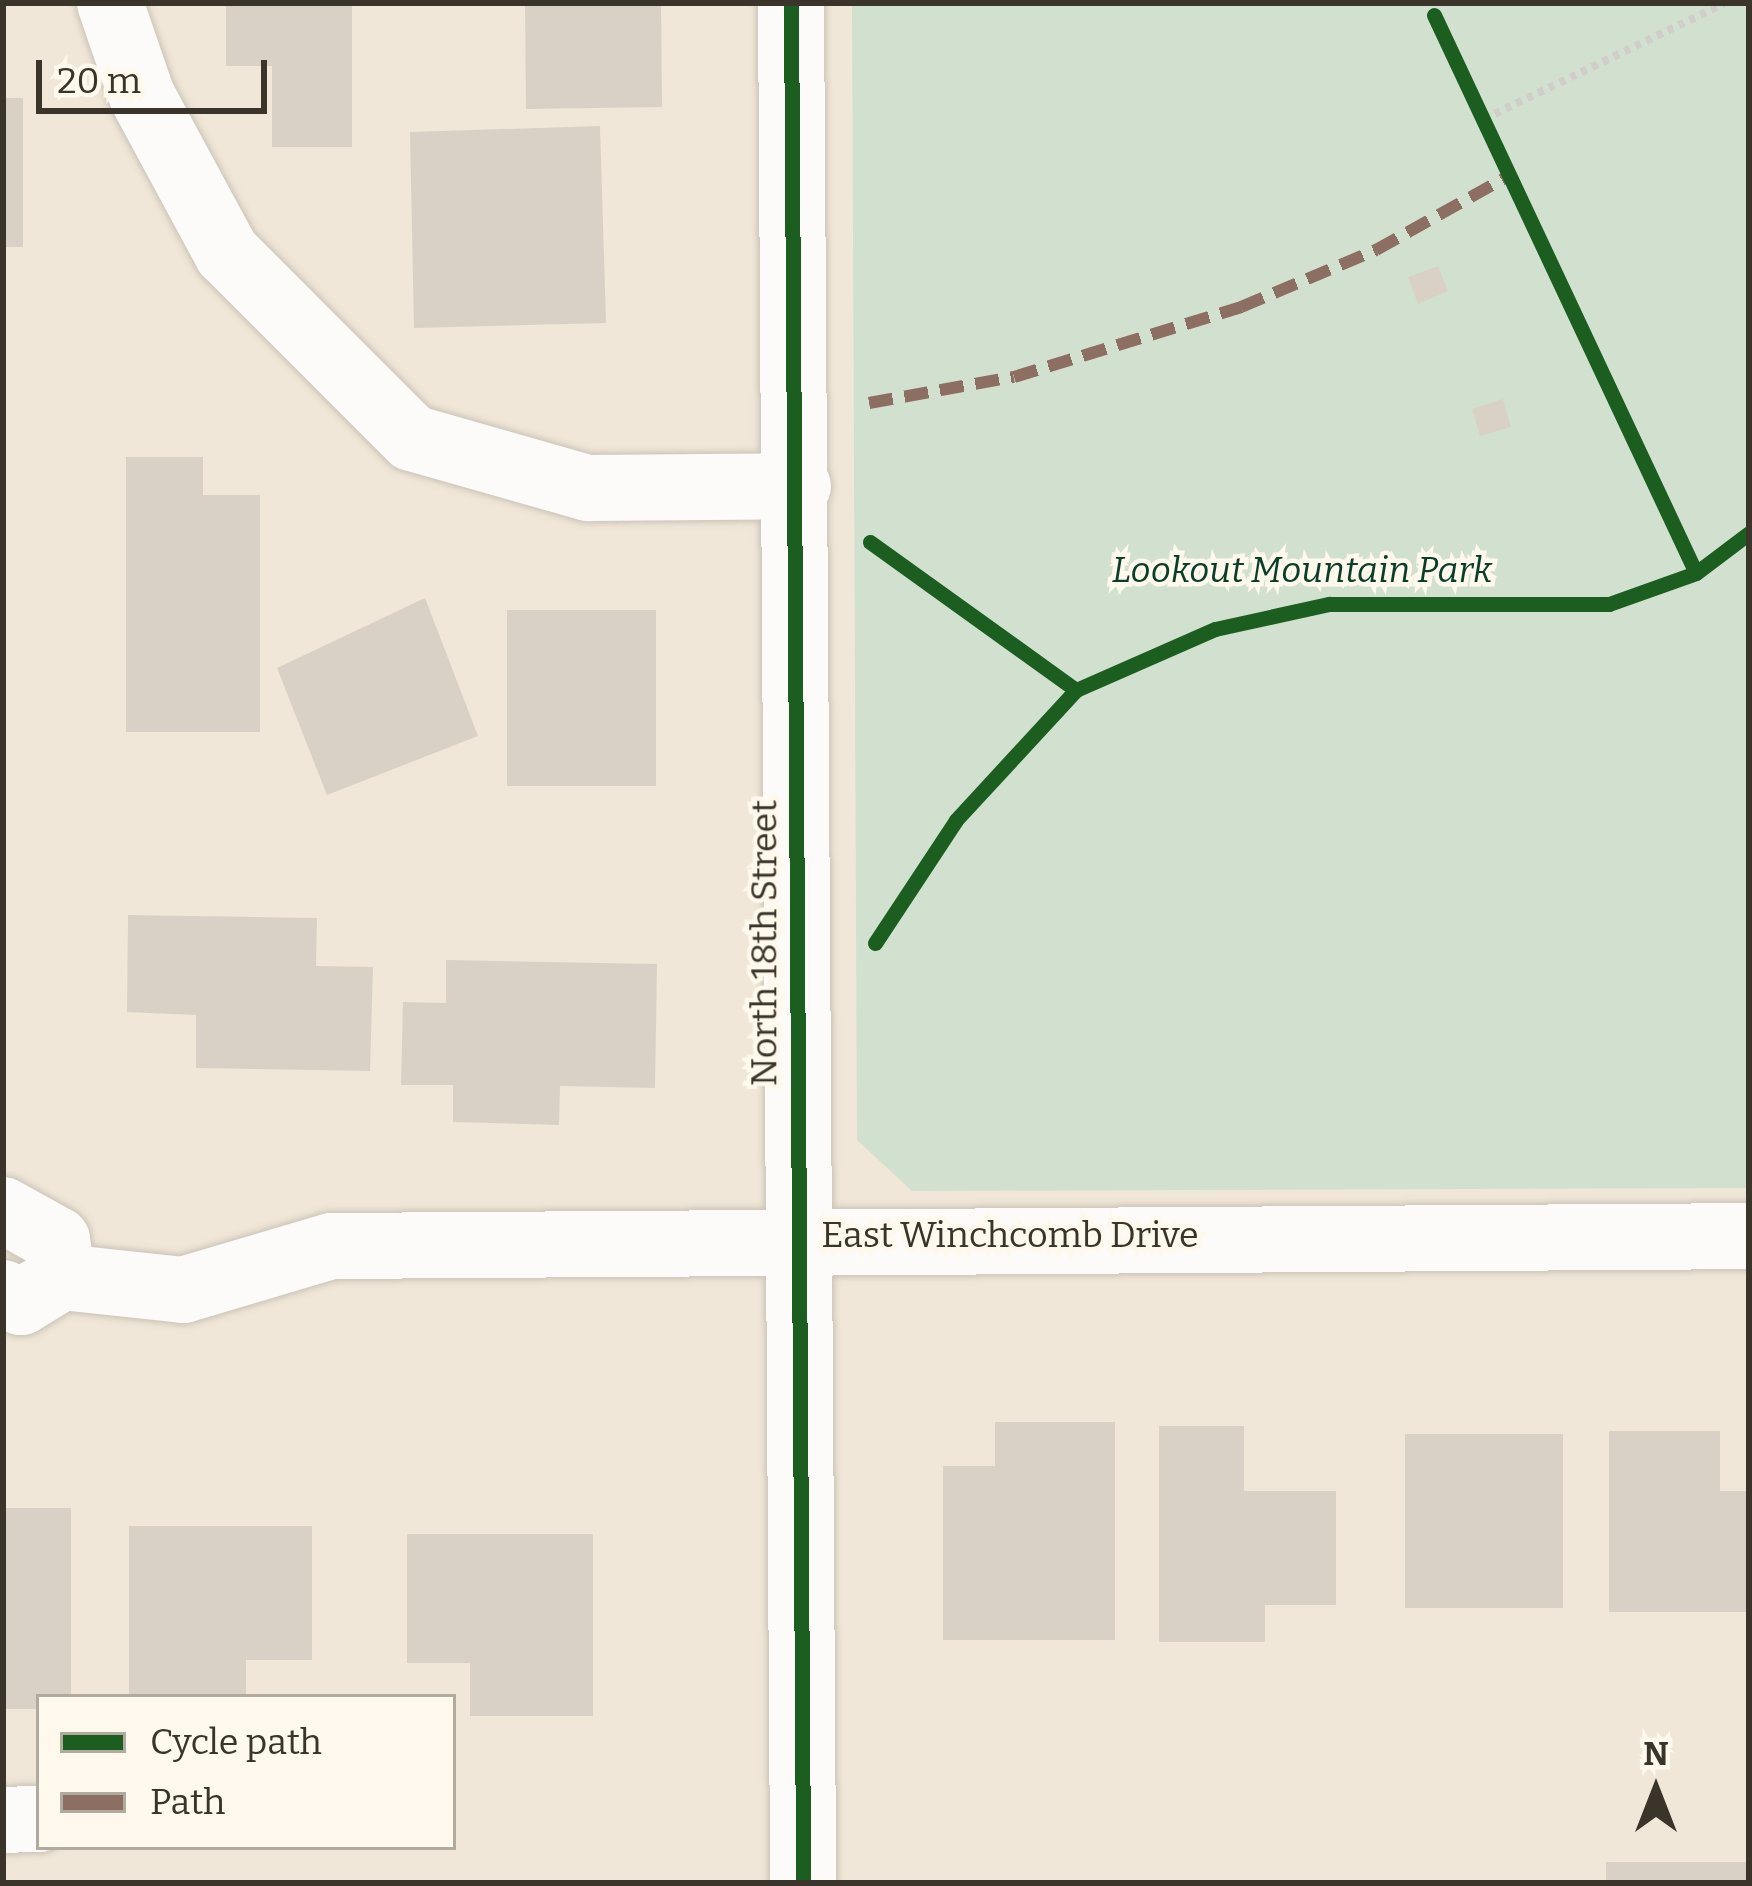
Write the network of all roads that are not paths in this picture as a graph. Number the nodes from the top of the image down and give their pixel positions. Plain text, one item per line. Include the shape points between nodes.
1 (110, 3) edge
2 (791, 3) edge
3 (798, 486) junction
4 (3, 1210) edge
5 (794, 1236) junction
6 (1749, 1236) edge
7 (33, 1285) edge
8 (36, 1819) edge
9 (3, 1820) edge
10 (803, 1883) edge

1 - 3 street via 142,96 227,253 412,438 587,488
2 - 3 street, North 18th Street
3 - 5 street, North 18th Street
4 - 7 street, East Winchcomb Drive via 57,1240
5 - 6 street, East Winchcomb Drive
5 - 7 street, East Winchcomb Drive via 332,1246 183,1289
5 - 10 street, North 18th Street
8 - 9 street

